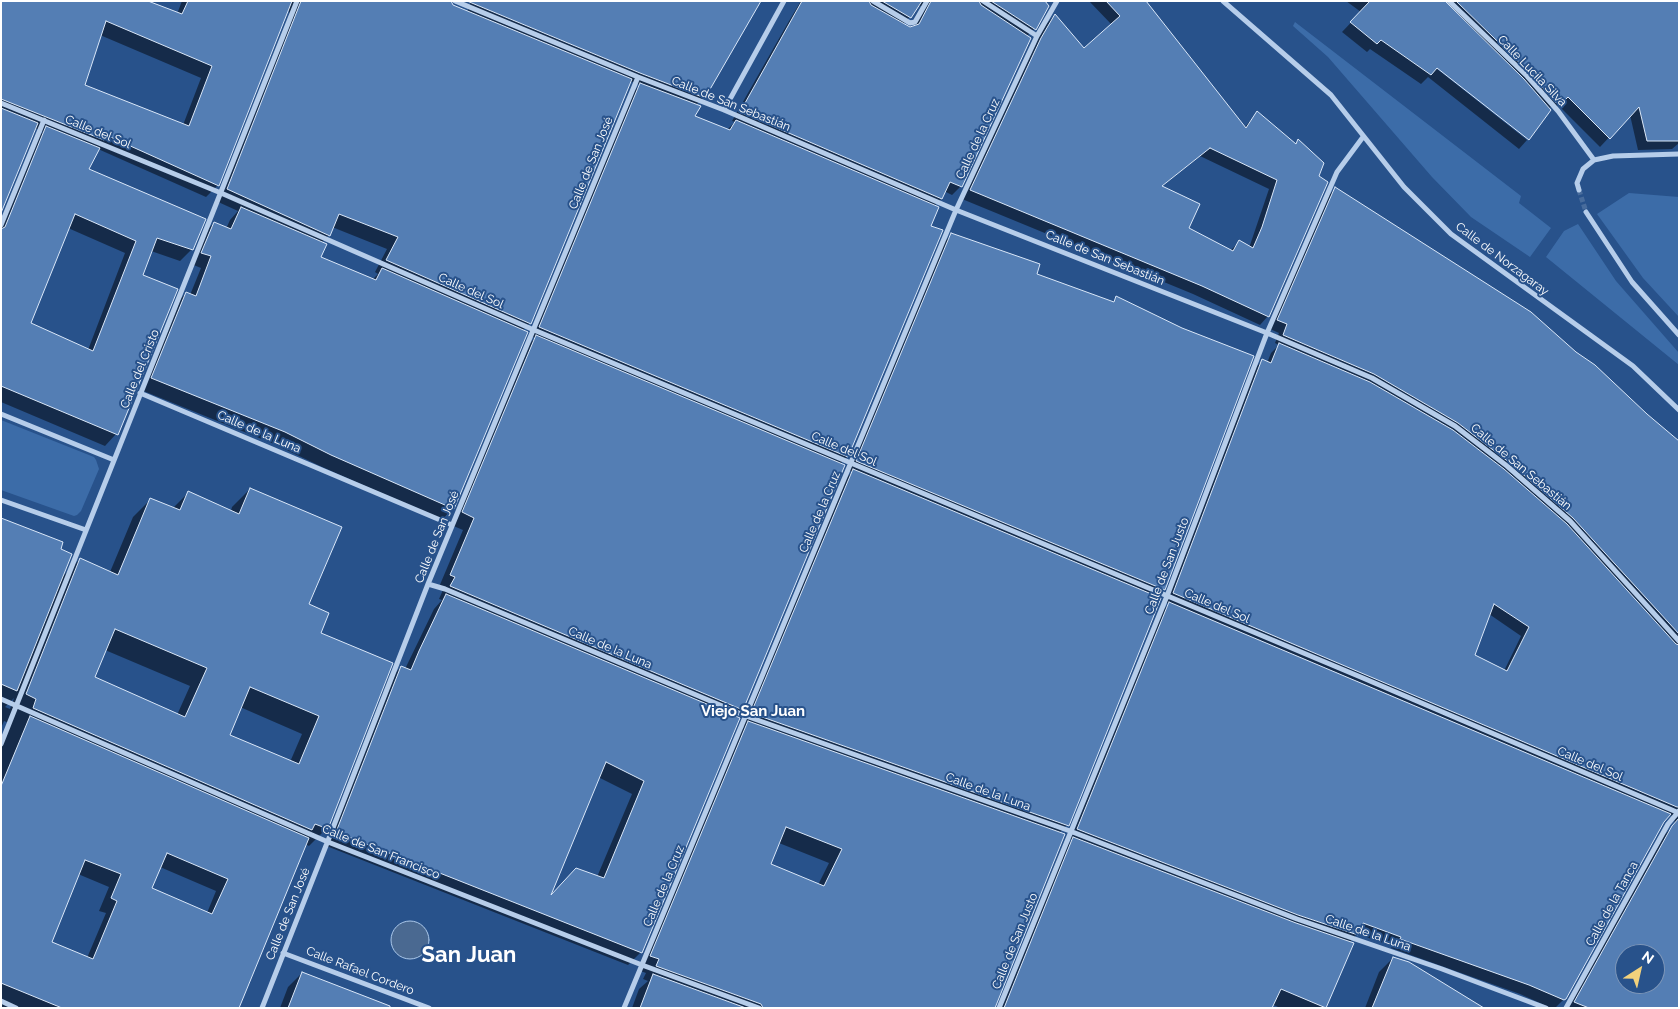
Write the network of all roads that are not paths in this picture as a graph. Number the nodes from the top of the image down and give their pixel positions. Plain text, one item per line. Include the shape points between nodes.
1 (297, 1) edge
2 (455, 1) edge
3 (784, 1) edge
4 (873, 1) edge
5 (927, 1) edge
6 (983, 1) edge
7 (1057, 1) edge
8 (1223, 1) edge
9 (1449, 1) edge
10 (1037, 36) junction
11 (638, 77) junction
12 (1, 103) edge
13 (724, 110) junction
14 (44, 120) junction
15 (1363, 137) junction
16 (1679, 154) edge
17 (1594, 160) junction
18 (1579, 190) tunnel mouth
19 (221, 193) junction
20 (956, 210) junction
21 (1586, 212) tunnel mouth
22 (1, 225) edge
23 (534, 330) junction
24 (1267, 334) junction
25 (1679, 335) edge
26 (140, 393) junction
27 (1679, 410) edge
28 (1, 414) edge
29 (114, 460) junction
30 (851, 464) junction
31 (1, 500) edge
32 (452, 525) junction
33 (86, 530) junction
34 (428, 584) junction
35 (1167, 596) junction
36 (1679, 641) edge
37 (1, 699) edge
38 (17, 706) junction
39 (746, 716) junction
40 (1, 744) edge
41 (1678, 812) edge
42 (1070, 831) junction
43 (328, 842) junction
44 (283, 953) junction
45 (642, 965) junction
46 (1, 1002) edge
47 (16, 1008) edge
48 (262, 1008) edge
49 (430, 1008) edge
50 (624, 1008) edge
51 (758, 1008) edge
52 (999, 1008) edge
53 (1546, 1008) edge
54 (1566, 1008) edge

1 - 19 street, Calle del Cristo
2 - 11 street, Calle de San Sebastián
3 - 13 street
4 - 5 street via 910,23 915,22
6 - 10 street
7 - 10 street, Calle de la Cruz
8 - 15 street, Calle de Norzagaray via 1331,95
9 - 17 street, Calle Lucila Silva via 1527,76
10 - 20 street, Calle de la Cruz
11 - 13 street, Calle de San Sebastián
11 - 23 street, Calle de San José
12 - 14 street, Calle del Sol
13 - 20 street, Calle de San Sebastián
14 - 19 street, Calle del Sol
14 - 22 street
15 - 24 street, Calle de San Justo via 1337,172
15 - 27 street, Calle de Norzagaray via 1404,187 1451,234 1633,366
16 - 17 street via 1613,156
17 - 18 street via 1583,169 1577,183
19 - 23 street, Calle del Sol
19 - 26 street, Calle del Cristo
20 - 24 street, Calle de San Sebastián
20 - 30 street, Calle de la Cruz
21 - 25 street via 1632,282
23 - 30 street, Calle del Sol
23 - 32 street, Calle de San José
24 - 35 street, Calle de San Justo
24 - 36 street, Calle de San Sebastián via 1372,378 1455,426 1570,521
26 - 29 street, Calle del Cristo
26 - 32 street, Calle de la Luna
28 - 29 street
29 - 33 street, Calle del Cristo
30 - 35 street, Calle del Sol
30 - 39 street, Calle de la Cruz
31 - 33 street
32 - 34 street, Calle de San José
33 - 38 street, Calle del Cristo
34 - 39 street, Calle de la Luna
34 - 43 street, Calle de San José
35 - 41 street, Calle del Sol
35 - 42 street, Calle de San Justo
37 - 38 street, Calle de San Francisco
38 - 40 street, Calle del Cristo
38 - 43 street, Calle de San Francisco
39 - 42 street, Calle de la Luna
39 - 45 street, Calle de la Cruz
41 - 54 street, Calle de la Tanca via 1668,824
42 - 52 street, Calle de San Justo
42 - 53 street, Calle de la Luna via 1297,919
43 - 44 street, Calle de San José
43 - 45 street, Calle de San Francisco
44 - 48 street, Calle de San José
44 - 49 street, Calle Rafael Cordero
45 - 50 street, Calle de la Cruz
45 - 51 street, Calle de San Francisco
46 - 47 street

